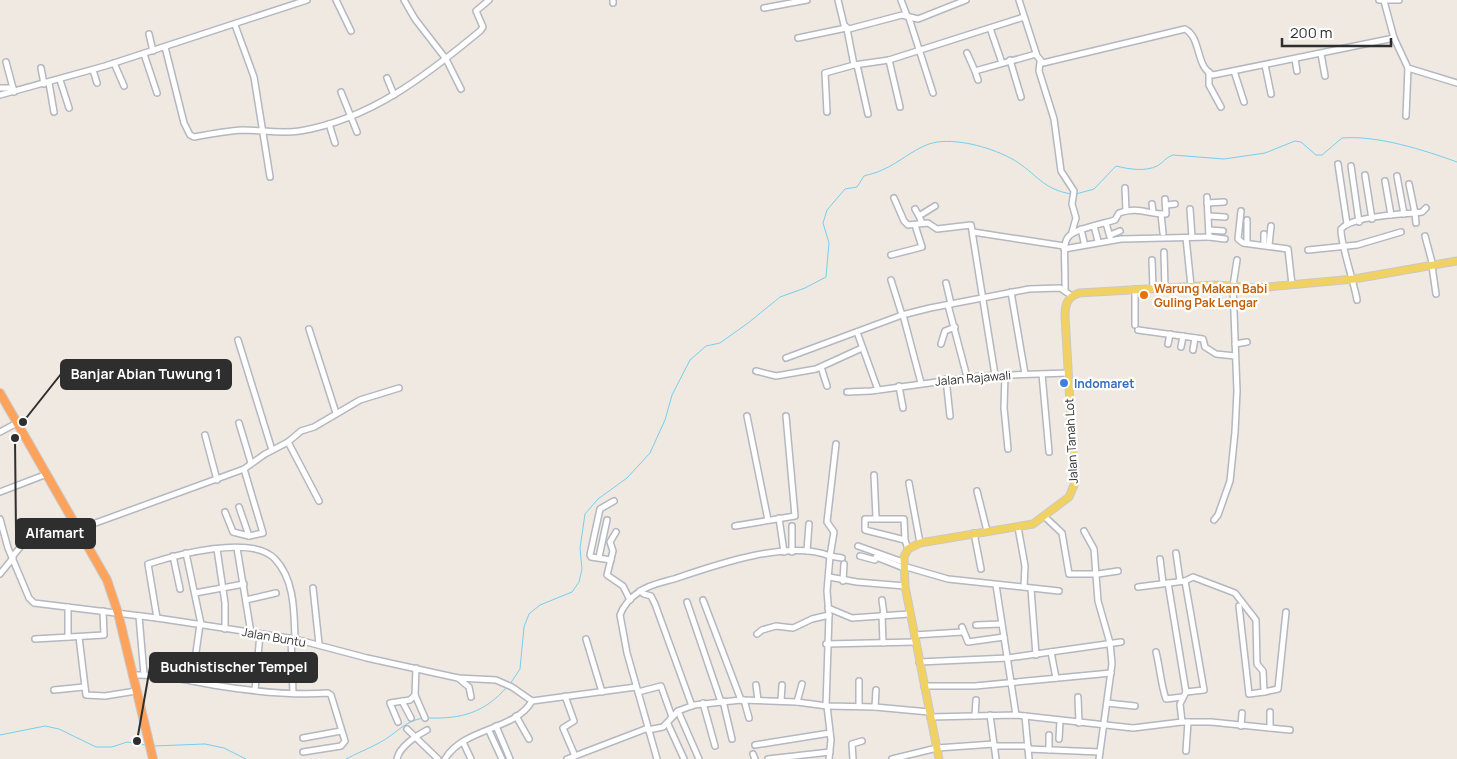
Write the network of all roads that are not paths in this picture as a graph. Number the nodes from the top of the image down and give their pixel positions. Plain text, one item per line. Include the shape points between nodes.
1 (307, 0) edge
2 (336, 0) edge
3 (404, 0) edge
4 (489, 0) edge
5 (804, 0) edge
6 (838, 0) edge
7 (901, 0) edge
8 (966, 0) edge
9 (1019, 0) edge
10 (1399, 0) edge
11 (1384, 1) edge
12 (764, 8) dead end
13 (908, 17) junction
14 (1024, 17) junction
15 (235, 25) junction
16 (990, 28) junction
17 (846, 29) junction
18 (351, 31) dead end
19 (148, 34) dead end
20 (798, 38) dead end
21 (1395, 40) junction
22 (165, 47) junction
23 (153, 51) junction
24 (919, 51) junction
25 (966, 53) dead end
26 (144, 54) junction
27 (1036, 54) junction
28 (1321, 54) junction
29 (446, 59) junction
30 (890, 60) junction
31 (1010, 60) junction
32 (1295, 60) junction
33 (6, 62) dead end
34 (1040, 62) junction
35 (114, 63) junction
36 (1002, 63) junction
37 (856, 65) junction
38 (1265, 65) junction
39 (41, 68) dead end
40 (1408, 68) junction
41 (93, 70) junction
42 (975, 70) junction
43 (1234, 71) junction
44 (1297, 71) dead end
45 (1208, 72) junction
46 (1325, 76) dead end
47 (387, 78) dead end
48 (60, 80) junction
49 (978, 80) dead end
50 (47, 83) junction
51 (97, 83) dead end
52 (1457, 83) edge
53 (124, 86) dead end
54 (0, 88) edge
55 (461, 89) dead end
56 (13, 90) junction
57 (341, 92) dead end
58 (157, 93) dead end
59 (933, 93) dead end
60 (1271, 94) dead end
61 (0, 95) edge
62 (394, 95) junction
63 (1020, 97) dead end
64 (1244, 102) dead end
65 (900, 107) dead end
66 (1221, 107) dead end
67 (68, 108) dead end
68 (54, 112) dead end
69 (827, 112) dead end
70 (868, 114) dead end
71 (351, 116) junction
72 (1406, 116) dead end
73 (329, 124) junction
74 (262, 131) junction
75 (357, 132) dead end
76 (335, 143) dead end
77 (1338, 164) dead end
78 (1351, 166) dead end
79 (1365, 175) dead end
80 (1397, 176) dead end
81 (270, 177) dead end
82 (1385, 181) dead end
83 (1409, 184) dead end
84 (1125, 188) dead end
85 (894, 198) dead end
86 (1224, 202) dead end
87 (1152, 204) dead end
88 (1175, 204) dead end
89 (935, 206) dead end
90 (1426, 208) dead end
91 (916, 209) dead end
92 (1190, 209) dead end
93 (1126, 211) junction
94 (1241, 211) dead end
95 (1153, 212) junction
96 (1415, 213) junction
97 (1161, 214) junction
98 (1404, 214) junction
99 (1391, 215) junction
100 (920, 216) junction
101 (1209, 216) junction
102 (1225, 217) dead end
103 (1372, 219) junction
104 (1247, 220) dead end
105 (1359, 222) junction
106 (1106, 223) junction
107 (922, 224) junction
108 (1346, 224) junction
109 (1416, 224) dead end
110 (915, 225) junction
111 (1094, 226) junction
112 (1271, 226) dead end
113 (1081, 229) junction
114 (1209, 230) junction
115 (1120, 231) dead end
116 (1224, 231) dead end
117 (973, 232) junction
118 (1072, 232) junction
119 (1401, 232) dead end
120 (1163, 233) dead end
121 (1264, 234) dead end
122 (1425, 236) dead end
123 (1209, 237) junction
124 (1189, 238) junction
125 (1225, 239) dead end
126 (1098, 241) dead end
127 (1084, 242) dead end
128 (1247, 243) junction
129 (1267, 245) junction
130 (1345, 246) junction
131 (1064, 248) junction
132 (1308, 250) dead end
133 (1164, 252) dead end
134 (891, 255) dead end
135 (1152, 260) dead end
136 (1237, 260) dead end
137 (1457, 261) edge
138 (1433, 266) junction
139 (1354, 279) junction
140 (891, 280) dead end
141 (946, 283) dead end
142 (1292, 285) junction
143 (1191, 286) junction
144 (1233, 286) junction
145 (1153, 288) junction
146 (1165, 288) junction
147 (1135, 289) junction
148 (1065, 290) junction
149 (1011, 292) junction
150 (1436, 294) dead end
151 (1072, 296) junction
152 (984, 297) junction
153 (1357, 300) dead end
154 (950, 304) junction
155 (902, 315) junction
156 (1135, 325) dead end
157 (955, 327) junction
158 (309, 328) dead end
159 (1138, 330) dead end
160 (857, 332) junction
161 (1158, 333) junction
162 (1170, 334) junction
163 (1183, 336) junction
164 (1196, 338) junction
165 (238, 340) dead end
166 (1157, 341) dead end
167 (1247, 342) dead end
168 (941, 344) dead end
169 (1168, 344) dead end
170 (1235, 344) junction
171 (1182, 347) dead end
172 (862, 348) junction
173 (1193, 350) dead end
174 (1235, 356) junction
175 (786, 358) dead end
176 (821, 367) junction
177 (756, 371) dead end
178 (1068, 373) junction
179 (1024, 374) junction
180 (1042, 374) junction
181 (995, 375) junction
182 (1005, 375) junction
183 (967, 377) junction
184 (946, 380) junction
185 (921, 383) junction
186 (827, 386) dead end
187 (899, 386) junction
188 (399, 388) dead end
189 (878, 390) junction
190 (847, 392) dead end
191 (0, 393) edge
192 (902, 408) dead end
193 (336, 413) junction
194 (747, 416) dead end
195 (786, 416) dead end
196 (950, 416) dead end
197 (18, 423) junction
198 (239, 423) dead end
199 (0, 432) edge
200 (205, 435) dead end
201 (288, 442) junction
202 (836, 444) dead end
203 (1008, 449) dead end
204 (272, 450) junction
205 (1049, 452) dead end
206 (251, 463) junction
207 (244, 469) junction
208 (47, 474) junction
209 (874, 475) dead end
210 (217, 480) junction
211 (909, 483) dead end
212 (977, 491) dead end
213 (0, 492) edge
214 (319, 501) dead end
215 (614, 501) dead end
216 (239, 507) dead end
217 (225, 512) dead end
218 (876, 517) junction
219 (1045, 517) junction
220 (0, 518) edge
221 (780, 518) junction
222 (607, 520) dead end
223 (768, 520) junction
224 (1214, 520) dead end
225 (809, 524) dead end
226 (735, 526) dead end
227 (792, 526) dead end
228 (77, 527) junction
229 (1018, 527) junction
230 (987, 530) junction
231 (1084, 531) dead end
232 (616, 532) dead end
233 (974, 533) junction
234 (249, 536) junction
235 (2, 538) edge
236 (905, 540) junction
237 (920, 543) junction
238 (858, 546) dead end
239 (237, 548) junction
240 (217, 549) junction
241 (908, 549) junction
242 (807, 551) junction
243 (784, 552) junction
244 (792, 552) junction
245 (186, 553) junction
246 (1176, 553) dead end
247 (11, 556) junction
248 (173, 556) junction
249 (830, 556) junction
250 (860, 556) dead end
251 (599, 557) junction
252 (1160, 559) dead end
253 (611, 560) junction
254 (903, 565) junction
255 (981, 569) dead end
256 (1118, 570) dead end
257 (0, 574) edge
258 (1098, 574) junction
259 (829, 577) junction
260 (843, 581) junction
261 (1182, 581) junction
262 (1165, 583) junction
263 (244, 584) junction
264 (996, 585) junction
265 (905, 586) junction
266 (1024, 587) junction
267 (1138, 587) dead end
268 (313, 588) dead end
269 (180, 589) dead end
270 (222, 589) junction
271 (1032, 589) junction
272 (640, 591) junction
273 (1059, 591) dead end
274 (276, 592) dead end
275 (195, 593) junction
276 (246, 600) junction
277 (630, 600) junction
278 (703, 600) dead end
279 (882, 600) dead end
280 (687, 602) dead end
281 (1239, 606) dead end
282 (68, 608) junction
283 (828, 608) junction
284 (103, 612) junction
285 (1286, 612) dead end
286 (118, 613) junction
287 (909, 614) junction
288 (829, 615) junction
289 (883, 615) junction
290 (139, 616) junction
291 (157, 618) junction
292 (201, 624) junction
293 (1001, 624) junction
294 (976, 625) dead end
295 (225, 629) junction
296 (251, 633) junction
297 (260, 634) junction
298 (757, 634) dead end
299 (68, 637) junction
300 (79, 637) junction
301 (1004, 637) junction
302 (293, 639) junction
303 (914, 639) junction
304 (35, 640) dead end
305 (586, 640) dead end
306 (1121, 642) dead end
307 (883, 643) junction
308 (1110, 643) junction
309 (319, 644) junction
310 (826, 644) junction
311 (1051, 652) junction
312 (1156, 652) dead end
313 (1036, 655) junction
314 (1008, 658) junction
315 (919, 662) junction
316 (416, 668) junction
317 (1111, 673) junction
318 (133, 675) junction
319 (144, 675) junction
320 (458, 678) junction
321 (1056, 678) junction
322 (192, 681) junction
323 (859, 682) dead end
324 (1011, 682) junction
325 (802, 684) dead end
326 (756, 685) dead end
327 (782, 685) dead end
328 (924, 686) junction
329 (84, 687) junction
330 (637, 689) junction
331 (54, 690) dead end
332 (255, 690) junction
333 (876, 690) dead end
334 (136, 691) junction
335 (602, 692) junction
336 (1186, 692) junction
337 (1264, 692) junction
338 (293, 694) junction
339 (415, 695) junction
340 (565, 696) junction
341 (471, 697) dead end
342 (1182, 697) junction
343 (1078, 698) dead end
344 (742, 700) junction
345 (758, 700) junction
346 (976, 700) dead end
347 (402, 701) junction
348 (532, 701) junction
349 (781, 701) junction
350 (722, 702) junction
351 (797, 702) junction
352 (703, 703) junction
353 (1107, 703) junction
354 (692, 706) junction
355 (826, 706) junction
356 (859, 706) junction
357 (1135, 706) dead end
358 (875, 707) junction
359 (678, 711) junction
360 (1270, 712) dead end
361 (1242, 713) dead end
362 (929, 714) junction
363 (990, 715) junction
364 (1016, 715) junction
365 (516, 716) junction
366 (975, 716) junction
367 (1025, 716) junction
368 (672, 717) junction
369 (411, 718) dead end
370 (425, 718) dead end
371 (749, 718) dead end
372 (1060, 721) junction
373 (398, 722) dead end
374 (1185, 722) junction
375 (1079, 723) junction
376 (668, 724) junction
377 (1103, 725) junction
378 (496, 726) junction
379 (1241, 726) junction
380 (1270, 728) junction
381 (648, 729) junction
382 (407, 730) dead end
383 (427, 730) dead end
384 (1290, 730) dead end
385 (341, 731) junction
386 (490, 733) dead end
387 (830, 733) junction
388 (1049, 735) dead end
389 (415, 737) junction
390 (303, 738) dead end
391 (529, 739) dead end
392 (1059, 739) dead end
393 (732, 740) dead end
394 (862, 741) dead end
395 (463, 742) junction
396 (755, 745) dead end
397 (995, 745) junction
398 (715, 746) dead end
399 (937, 748) junction
400 (1028, 748) junction
401 (1049, 750) junction
402 (1186, 751) dead end
403 (303, 752) dead end
404 (449, 752) junction
405 (830, 752) junction
406 (1100, 752) junction
407 (575, 756) junction
408 (153, 759) edge
409 (397, 759) edge
410 (438, 759) edge
411 (445, 759) edge
412 (453, 759) edge
413 (471, 759) edge
414 (502, 759) edge
415 (510, 759) edge
416 (567, 759) edge
417 (657, 759) edge
418 (684, 759) edge
419 (699, 759) edge
420 (768, 759) edge
421 (829, 759) edge
422 (853, 759) edge
423 (892, 759) edge
424 (939, 759) edge
425 (996, 759) edge
426 (1029, 759) edge
427 (1100, 759) edge

1 - 15 street
2 - 18 street
3 - 29 street
4 - 29 street via 476,11 482,29
5 - 12 street
6 - 17 street
7 - 13 street
8 - 13 street via 918,19
9 - 14 street
10 - 11 street
11 - 21 street
13 - 17 street
13 - 24 street
14 - 16 street
14 - 27 street
15 - 22 street
15 - 74 street via 254,77
16 - 24 street
16 - 36 street
17 - 20 street
17 - 37 street
19 - 23 street
21 - 28 street
21 - 40 street
22 - 23 street
22 - 74 street via 190,135
23 - 26 street
24 - 30 street
24 - 59 street
25 - 42 street
26 - 35 street
26 - 58 street
27 - 31 street
27 - 34 street
28 - 32 street
28 - 46 street
29 - 55 street
29 - 62 street via 426,76
30 - 37 street
30 - 65 street
31 - 36 street
31 - 63 street
32 - 38 street
32 - 44 street
33 - 56 street
34 - 45 street via 1185,29 1191,34
34 - 118 street via 1039,71 1055,125 1060,166 1074,191 1072,204 1076,218
35 - 41 street
35 - 53 street
36 - 42 street
37 - 69 street via 825,73
37 - 70 street
38 - 43 street
38 - 60 street
39 - 50 street
40 - 52 street
40 - 72 street
41 - 48 street
41 - 51 street
42 - 49 street
43 - 45 street via 1217,75
43 - 64 street
45 - 66 street via 1209,85
47 - 62 street
48 - 50 street
48 - 67 street
50 - 56 street
50 - 68 street
54 - 56 street
56 - 61 street
57 - 71 street
62 - 71 street
71 - 73 street
71 - 75 street
73 - 74 street via 299,131
73 - 76 street
74 - 81 street
77 - 108 street
78 - 105 street
79 - 103 street
80 - 98 street
82 - 99 street
83 - 96 street
84 - 93 street
85 - 110 street via 904,221
86 - 101 street via 1207,200
87 - 95 street
88 - 97 street via 1166,202 1167,213
89 - 100 street
90 - 96 street
91 - 100 street
92 - 124 street
93 - 95 street
93 - 106 street
94 - 128 street via 1238,239
95 - 97 street
96 - 98 street
96 - 109 street
97 - 120 street
98 - 99 street
99 - 103 street
100 - 107 street
101 - 102 street
101 - 114 street
103 - 105 street
104 - 128 street
105 - 108 street
106 - 111 street
106 - 115 street via 1110,236
107 - 110 street
107 - 117 street via 930,224 937,229 971,225
108 - 130 street via 1341,230
110 - 134 street via 922,247
111 - 113 street
111 - 126 street
112 - 129 street
113 - 118 street
113 - 127 street
114 - 116 street
114 - 123 street
117 - 131 street
117 - 152 street
118 - 131 street
119 - 130 street
121 - 129 street
122 - 138 street
123 - 124 street
123 - 125 street
124 - 131 street via 1121,239
124 - 143 street
128 - 129 street
129 - 142 street via 1289,250
130 - 132 street
130 - 139 street
131 - 148 street
133 - 146 street
135 - 145 street
136 - 144 street
137 - 138 main road
138 - 139 main road
138 - 150 street
139 - 142 main road
139 - 153 street
140 - 155 street
141 - 154 street
142 - 144 main road via 1250,289
143 - 144 main road
143 - 146 main road
144 - 170 street
145 - 146 main road
145 - 147 main road
147 - 151 main road
147 - 156 street
148 - 149 street via 1045,288
148 - 151 street
149 - 152 street
149 - 179 street
151 - 178 main road, Jalan Tanah Lot via 1065,308
152 - 154 street
152 - 181 street
154 - 155 street
154 - 157 street
155 - 160 street
155 - 185 street
157 - 168 street via 945,331
157 - 183 street
158 - 193 street
159 - 161 street
160 - 172 street
160 - 175 street
161 - 162 street
161 - 166 street
162 - 163 street
162 - 169 street
163 - 164 street
163 - 171 street
164 - 173 street
164 - 174 street via 1204,339 1204,346 1215,354
165 - 204 street
167 - 170 street
170 - 174 street
172 - 176 street
172 - 189 street
174 - 224 street via 1236,416 1231,473
176 - 177 street via 776,376
176 - 186 street
178 - 180 street, Jalan Rajawali
178 - 219 main road, Jalan Tanah Lot via 1074,485 1066,500
179 - 180 street, Jalan Rajawali
179 - 182 street, Jalan Rajawali
180 - 205 street
181 - 182 street, Jalan Rajawali
181 - 183 street, Jalan Rajawali
182 - 203 street
183 - 184 street, Jalan Rajawali
184 - 185 street, Jalan Rajawali
184 - 196 street
185 - 187 street, Jalan Rajawali
187 - 189 street, Jalan Rajawali
187 - 192 street
188 - 193 street via 360,400
189 - 190 street, Jalan Rajawali
191 - 197 highway
193 - 201 street via 299,432
194 - 223 street
195 - 221 street via 796,514
197 - 199 street
197 - 208 highway
198 - 206 street
200 - 210 street
201 - 204 street
201 - 214 street
202 - 249 street via 827,521 834,532
204 - 206 street
206 - 207 street
207 - 210 street
207 - 234 street via 263,532
208 - 213 street
208 - 228 highway
209 - 218 street
210 - 228 street
211 - 237 street
212 - 230 street
215 - 251 street via 602,506 598,514 590,555
216 - 234 street
217 - 234 street via 232,532
218 - 236 street via 905,520
218 - 236 street via 866,518 864,529
219 - 229 main road, Jalan Tanah Lot
219 - 258 street via 1062,533 1069,574
220 - 235 street
221 - 223 street
221 - 243 street
222 - 251 street
223 - 226 street
225 - 242 street
227 - 244 street
228 - 247 street via 25,544
228 - 286 highway via 107,580
229 - 230 main road, Jalan Tanah Lot
229 - 266 street via 1025,566
230 - 233 main road, Jalan Tanah Lot
231 - 258 street via 1093,545
232 - 253 street via 610,542
233 - 237 main road, Jalan Tanah Lot
233 - 255 street
235 - 247 street
236 - 241 street
237 - 241 main road, Jalan Tanah Lot
238 - 254 street
239 - 240 street
239 - 263 street
239 - 302 street via 247,547 268,554 280,566 292,595
240 - 245 street
240 - 270 street
241 - 254 main road
242 - 244 street
242 - 249 street
243 - 244 street
243 - 272 street via 728,562
245 - 248 street
245 - 275 street
246 - 261 street
247 - 257 street
247 - 282 street, Jalan Buntu via 32,601
248 - 269 street
248 - 291 street via 147,565
249 - 259 street
249 - 260 street via 843,561
250 - 254 street
251 - 253 street
252 - 262 street
253 - 277 street via 607,575 623,586
254 - 264 street via 948,579
254 - 265 main road
256 - 258 street
258 - 308 street via 1098,601
259 - 260 street
259 - 283 street
260 - 265 street
261 - 262 street
261 - 336 street via 1204,690
261 - 337 street via 1196,577 1232,591 1256,620 1257,664 1263,671
262 - 267 street
262 - 336 street
263 - 270 street
263 - 276 street
264 - 266 street
264 - 293 street
265 - 287 main road
266 - 271 street
268 - 309 street
270 - 275 street
270 - 295 street
271 - 273 street
271 - 313 street
272 - 277 street
272 - 354 street via 651,596 655,604
274 - 276 street
275 - 292 street
276 - 296 street
277 - 330 street via 622,610 619,622
278 - 344 street
279 - 289 street
280 - 350 street
281 - 337 street via 1250,694
282 - 284 street, Jalan Buntu
282 - 299 street
283 - 288 street
283 - 289 street via 852,618
284 - 286 street, Jalan Buntu
284 - 300 street via 105,634
285 - 337 street via 1278,689
286 - 290 street, Jalan Buntu
286 - 318 highway
287 - 289 street
287 - 303 main road
288 - 298 street via 793,628 776,626
288 - 310 street
289 - 307 street
290 - 291 street, Jalan Buntu
290 - 319 street
291 - 292 street, Jalan Buntu
292 - 295 street, Jalan Buntu
292 - 322 street
293 - 294 street
293 - 301 street
295 - 296 street, Jalan Buntu
296 - 297 street, Jalan Buntu
297 - 302 street, Jalan Buntu
297 - 332 street
299 - 300 street
299 - 304 street
300 - 329 street
301 - 303 street via 968,642 963,629
301 - 314 street
302 - 309 street, Jalan Buntu
302 - 338 street
303 - 307 street
303 - 315 main road
305 - 335 street
306 - 308 street
307 - 310 street
308 - 311 street
308 - 317 street
309 - 316 street, Jalan Buntu
310 - 355 street
311 - 313 street
311 - 321 street
312 - 342 street via 1166,699
313 - 314 street
314 - 315 street
314 - 324 street
315 - 328 main road
316 - 320 street, Jalan Buntu
316 - 339 street
317 - 321 street
317 - 353 street
318 - 319 street
318 - 334 highway
319 - 322 street
320 - 341 street via 469,686
320 - 348 street, Jalan Buntu via 496,680
321 - 324 street
322 - 332 street
323 - 356 street
324 - 328 street
324 - 364 street
325 - 351 street
326 - 345 street
327 - 349 street
328 - 362 main road
329 - 331 street
329 - 334 street via 88,696
330 - 335 street
330 - 368 street via 661,686
330 - 381 street
332 - 338 street
333 - 358 street
334 - 408 highway
335 - 340 street
336 - 342 street
338 - 385 street via 331,695
339 - 347 street
339 - 370 street
340 - 348 street
340 - 407 street via 574,721 563,728
342 - 374 street via 1180,704
343 - 375 street
344 - 345 street
344 - 350 street
344 - 371 street
345 - 349 street
346 - 366 street
347 - 369 street
347 - 373 street via 390,703
348 - 365 street
349 - 351 street
350 - 352 street
350 - 393 street
351 - 355 street
352 - 354 street
352 - 398 street
353 - 357 street
353 - 377 street
354 - 359 street
355 - 356 street
355 - 387 street
356 - 358 street
358 - 362 street
359 - 368 street
359 - 419 street
360 - 380 street
361 - 379 street
362 - 366 street
362 - 399 main road
363 - 364 street
363 - 366 street
363 - 397 street
364 - 367 street
365 - 378 street
365 - 391 street
367 - 372 street
367 - 400 street
368 - 376 street
372 - 375 street
372 - 392 street
374 - 377 street via 1134,728
374 - 379 street
374 - 402 street
375 - 377 street
376 - 381 street
376 - 418 street
377 - 406 street
378 - 395 street
378 - 415 street
379 - 380 street
380 - 384 street
381 - 407 street
381 - 417 street
382 - 389 street
383 - 389 street
385 - 390 street
385 - 403 street via 345,742 341,746
386 - 414 street
387 - 396 street
387 - 405 street
388 - 401 street
389 - 409 street
389 - 410 street
394 - 422 street via 852,744
395 - 404 street
395 - 413 street
397 - 399 street
397 - 400 street
397 - 425 street
399 - 423 street
399 - 424 main road
400 - 401 street
400 - 426 street
401 - 406 street
404 - 411 street
404 - 412 street
405 - 420 street
405 - 421 street
406 - 427 street
407 - 416 street

